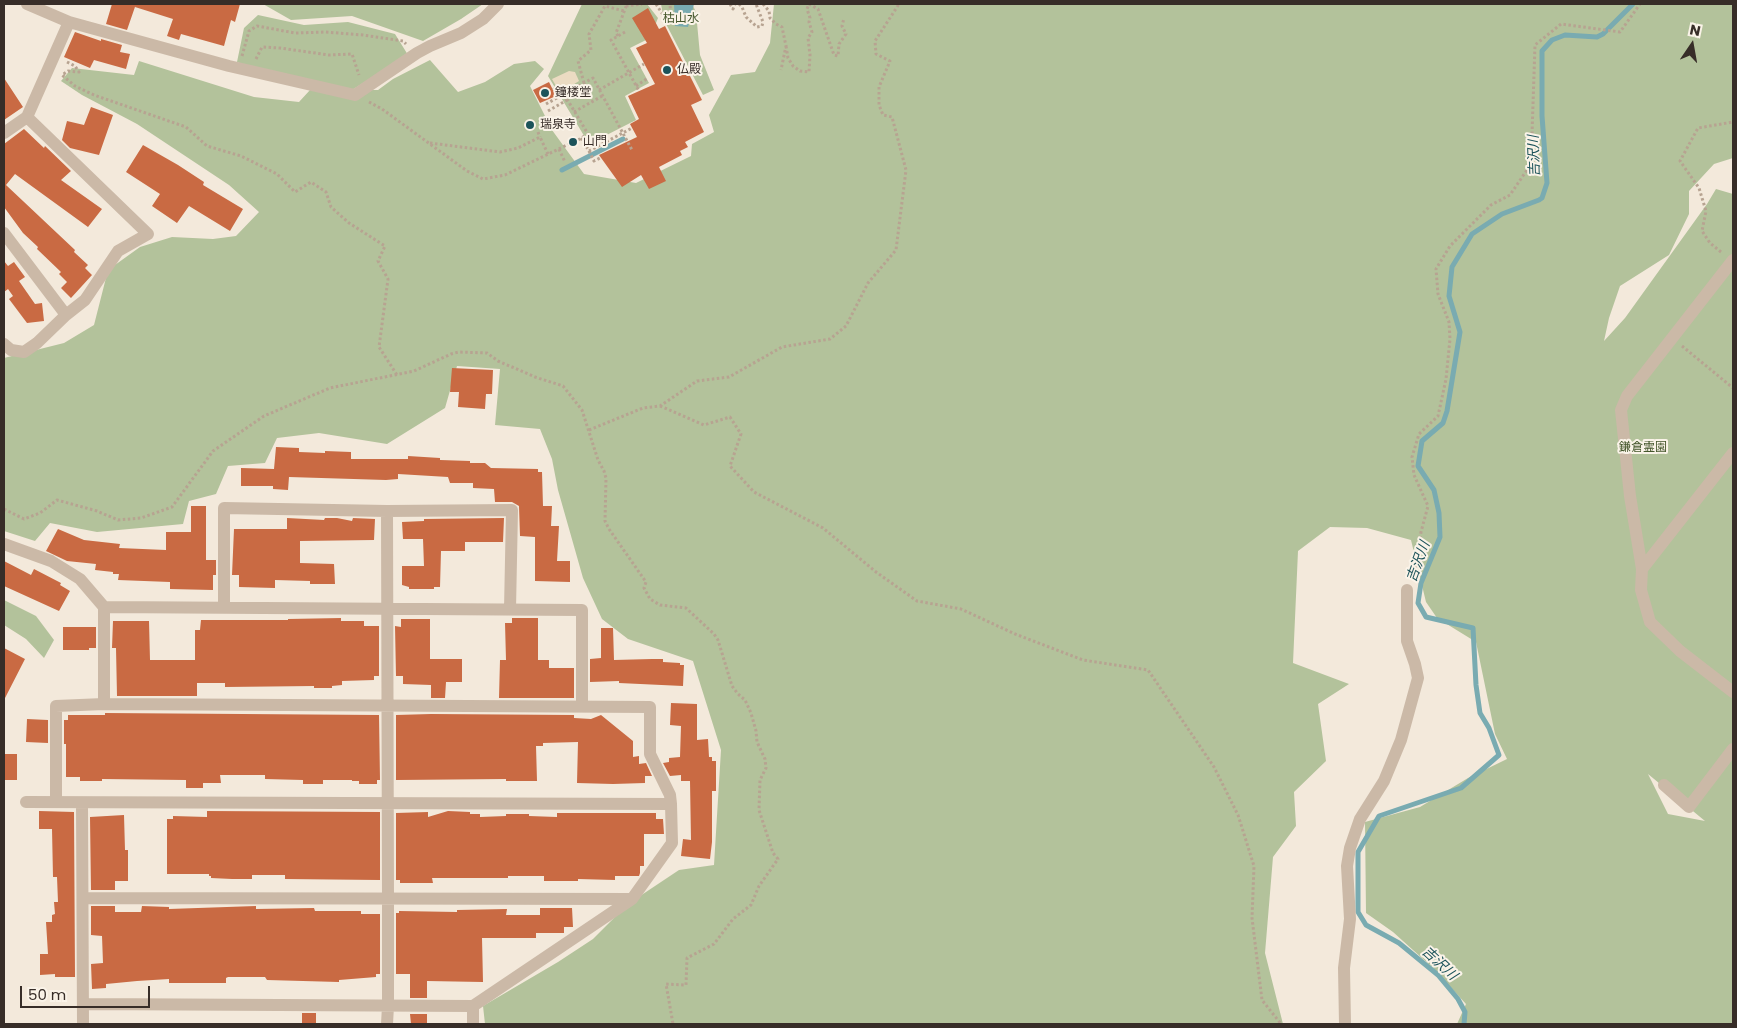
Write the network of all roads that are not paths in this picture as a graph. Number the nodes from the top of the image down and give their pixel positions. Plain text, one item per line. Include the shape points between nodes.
1 (27, 4) edge
2 (498, 4) edge
3 (69, 22) junction
4 (27, 117) junction
5 (4, 133) edge
6 (4, 233) edge
7 (1733, 260) edge
8 (66, 315) junction
9 (4, 344) edge
10 (1733, 453) edge
11 (387, 511) junction
12 (4, 544) edge
13 (1642, 569) junction
14 (1406, 590) road end
15 (104, 607) junction
16 (224, 607) junction
17 (388, 608) junction
18 (510, 609) junction
19 (1733, 692) edge
20 (104, 704) junction
21 (388, 705) junction
22 (582, 706) junction
23 (1733, 749) edge
24 (1664, 785) dead end
25 (26, 802) dead end
26 (56, 802) junction
27 (82, 802) junction
28 (388, 803) junction
29 (671, 804) junction
30 (84, 898) junction
31 (388, 899) junction
32 (632, 899) junction
33 (84, 1004) junction
34 (388, 1006) junction
35 (473, 1006) junction
36 (84, 1024) edge
37 (387, 1024) edge
38 (473, 1024) edge
39 (1345, 1024) edge

1 - 3 street
2 - 3 street via 483,20 417,53 359,92 252,72
3 - 4 street
4 - 5 street
4 - 8 street via 148,234 118,251 86,300
6 - 8 street
7 - 13 street via 1627,396 1621,410
8 - 9 street via 24,352 11,350
10 - 13 street
11 - 16 street via 224,508
11 - 17 street
11 - 18 street via 512,510
12 - 15 street via 50,561 80,579
13 - 19 street via 1641,590 1650,622 1680,651
14 - 39 street via 1407,641 1418,678 1401,740 1384,781 1360,819 1350,848 1350,919 1344,968
15 - 16 street
15 - 20 street
16 - 17 street
17 - 18 street
17 - 21 street
18 - 22 street via 582,610
20 - 21 street
20 - 26 street via 56,706
21 - 22 street
21 - 28 street
22 - 29 street via 650,707 650,754 670,795
23 - 24 street via 1688,807
25 - 26 street
26 - 27 street
27 - 28 street
27 - 30 street
28 - 29 street
28 - 31 street
29 - 32 street via 672,843
30 - 31 street
30 - 33 street
31 - 32 street
31 - 34 street
32 - 35 street
33 - 34 street
33 - 36 street
34 - 35 street
34 - 37 street
35 - 38 street

